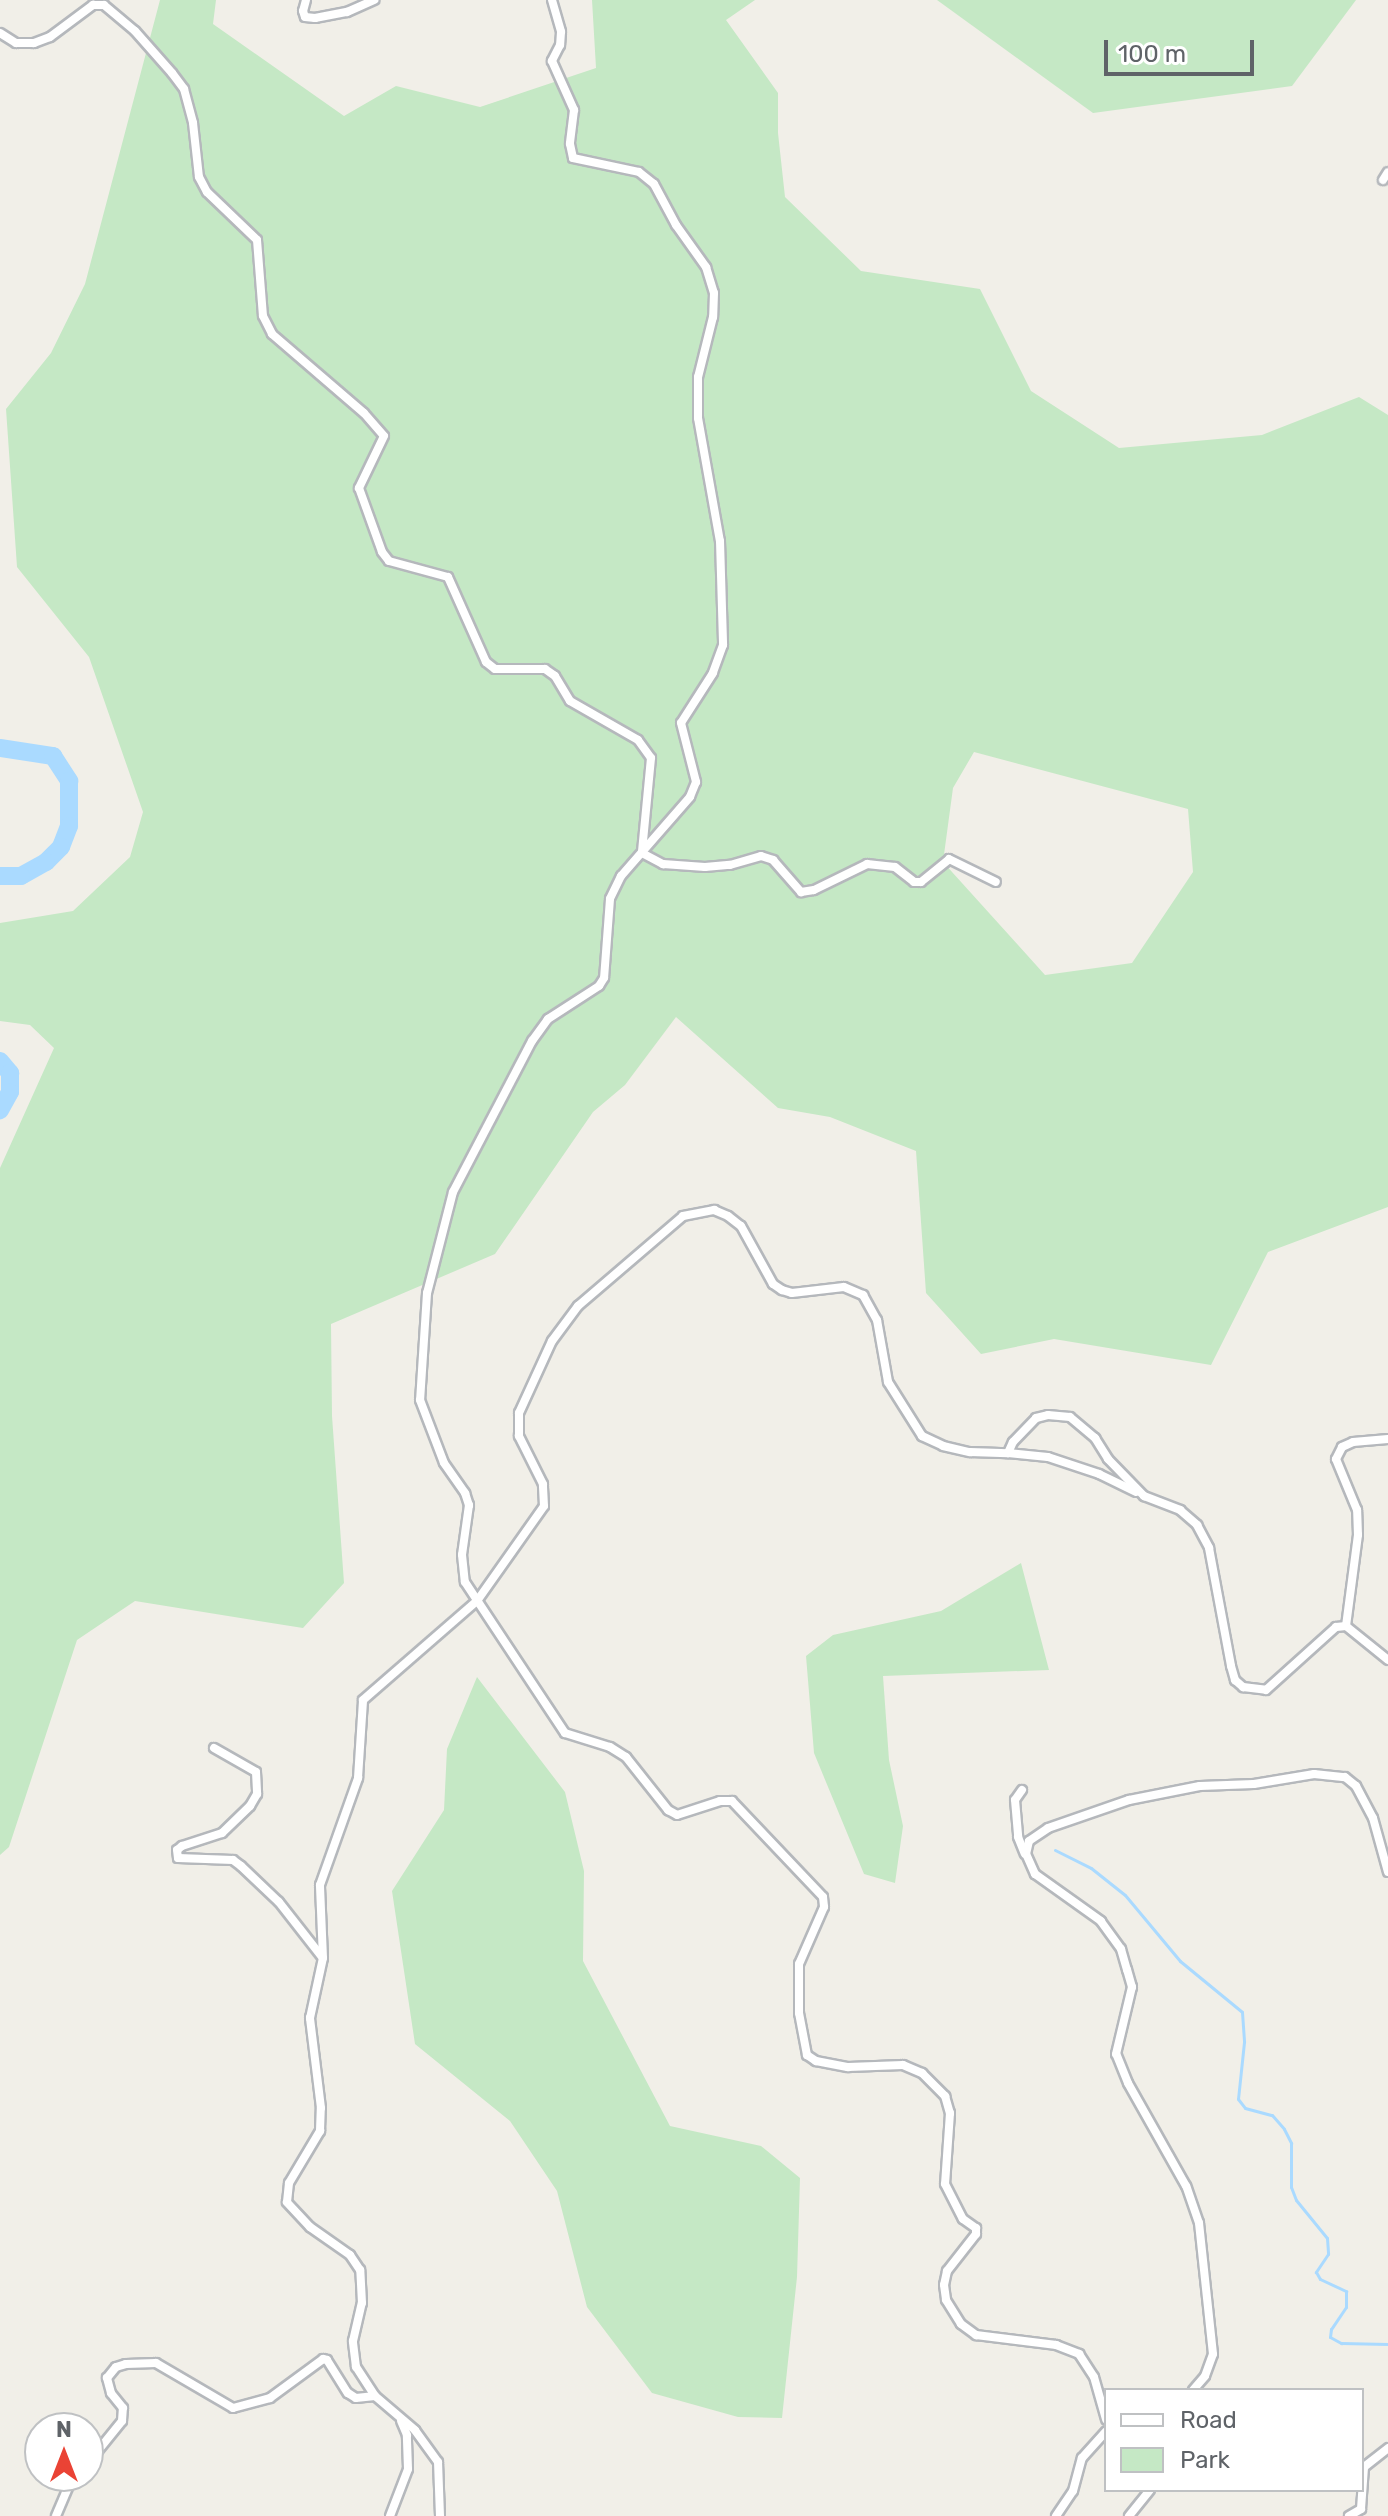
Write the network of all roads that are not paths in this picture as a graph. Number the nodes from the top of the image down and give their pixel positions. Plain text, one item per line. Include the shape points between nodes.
1 (306, 0) edge
2 (374, 0) edge
3 (552, 0) edge
4 (0, 33) edge
5 (642, 853) junction
6 (996, 882) dead end
7 (1388, 1439) edge
8 (1008, 1453) junction
9 (1144, 1496) junction
10 (477, 1601) junction
11 (1346, 1626) junction
12 (1388, 1660) edge
13 (214, 1748) dead end
14 (1022, 1790) dead end
15 (1026, 1854) junction
16 (1388, 1872) edge
17 (323, 1958) junction
18 (1195, 2388) edge
19 (375, 2396) junction
20 (1104, 2412) edge
21 (400, 2419) junction
22 (1104, 2433) edge
23 (104, 2443) edge
24 (1388, 2448) edge
25 (1364, 2467) edge
26 (66, 2492) edge
27 (1148, 2492) edge
28 (1362, 2492) edge
29 (56, 2516) edge
30 (390, 2516) edge
31 (440, 2516) edge
32 (1056, 2516) edge
33 (1129, 2516) edge
34 (1349, 2516) edge

1 - 2 street via 305,17 315,18
3 - 5 street via 561,32 552,61 574,110 573,158 639,172 654,184 706,267 714,293 698,377 698,418 720,541 723,645 713,673 681,723 696,782 690,797
4 - 5 street via 16,43 34,43 93,5 104,5 172,73 184,89 193,123 199,177 207,192 257,240 263,316 272,334 384,436 359,488 382,552 389,561 448,577 486,662 495,669 545,669 570,701 638,740 651,758
5 - 6 street via 663,864 705,867 761,856 773,860 801,892 867,864 895,867 921,882 949,859
5 - 10 street via 621,876 610,899 604,978 548,1019 467,1162 453,1192 427,1293 420,1400 444,1463 465,1493 462,1571
7 - 11 street via 1353,1442 1342,1447 1336,1459 1357,1510
8 - 9 street via 1048,1457
8 - 9 street via 1036,1418 1070,1417
8 - 10 street via 970,1452 922,1436 888,1382 877,1320 863,1295 844,1287 782,1290 773,1284 741,1226 714,1210 696,1211 683,1216 578,1306 552,1341 518,1426 543,1484 544,1506
9 - 11 street via 1180,1510 1197,1525 1209,1548 1231,1666 1243,1687 1266,1690 1336,1627
10 - 17 street via 363,1700 358,1778 320,1885
10 - 20 street via 565,1733 626,1757 677,1815 732,1801 816,1887 824,1907 799,1964 799,2013 807,2055 848,2067 903,2065 922,2073 945,2096 950,2113 945,2184 963,2219 976,2228 947,2271 946,2300 961,2324 976,2335 1056,2345 1079,2354 1094,2377
11 - 12 street
13 - 17 street via 256,1772 257,1794 222,1833 182,1846 178,1858 233,1860 279,1902
14 - 15 street via 1015,1800 1018,1837
15 - 16 street via 1029,1841 1048,1828 1129,1800 1314,1774 1345,1777 1356,1786 1373,1818
15 - 18 street via 1045,1884 1101,1921 1121,1949 1132,1987 1116,2054 1186,2186 1199,2223 1213,2354
17 - 19 street via 310,2018 320,2131 289,2183 287,2202 310,2227 350,2255 360,2270 362,2303 353,2354
19 - 21 street
19 - 23 street via 356,2398 348,2393 323,2359 270,2398 233,2408 156,2363 126,2364 107,2378 123,2408 122,2421
21 - 30 street via 407,2435 408,2469
21 - 31 street via 438,2462
22 - 32 street via 1082,2458 1073,2491
24 - 25 street
26 - 29 street
27 - 33 street
28 - 34 street via 1361,2509

